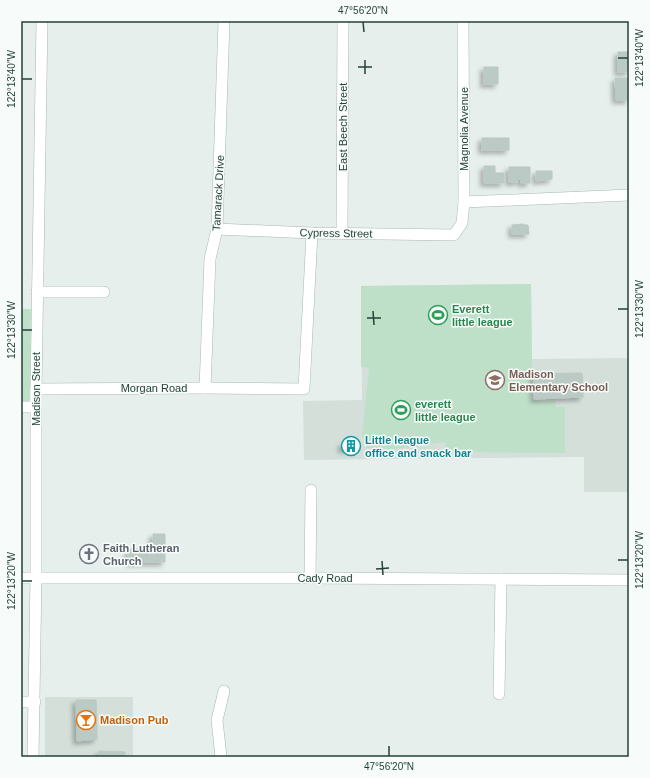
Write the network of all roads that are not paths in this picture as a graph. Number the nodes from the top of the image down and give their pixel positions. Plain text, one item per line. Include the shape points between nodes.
1 (42, 21) edge
2 (224, 21) edge
3 (343, 21) edge
4 (463, 21) edge
5 (629, 195) edge
6 (464, 202) junction
7 (217, 229) junction
8 (312, 233) junction
9 (342, 233) junction
10 (454, 235) joint
11 (38, 292) junction
12 (104, 292) dead end
13 (206, 388) junction
14 (36, 389) junction
15 (21, 407) edge
16 (311, 490) dead end
17 (21, 578) edge
18 (310, 578) junction
19 (36, 579) junction
20 (501, 579) junction
21 (629, 580) edge
22 (224, 691) dead end
23 (499, 694) dead end
24 (21, 702) edge
25 (35, 702) junction
26 (34, 757) edge
27 (221, 757) edge

1 - 11 street, Madison Street
2 - 7 street, Tamarack Drive
3 - 9 street, East Beech Street
4 - 6 street, Magnolia Avenue
5 - 6 street
6 - 10 street, Magnolia Avenue via 462,223
7 - 8 street, Cypress Street
7 - 13 street, Tamarack Drive via 210,259
8 - 9 street, Cypress Street
8 - 13 street, Morgan Road via 304,389
9 - 10 street, Cypress Street
11 - 12 street
11 - 14 street, Madison Street
13 - 14 street, Morgan Road
14 - 15 street via 36,407
14 - 19 street, Madison Street
16 - 18 street
17 - 19 street, Cady Road
18 - 19 street, Cady Road
18 - 20 street, Cady Road
19 - 25 street, Madison Street
20 - 21 street, Cady Road
20 - 23 street
22 - 27 street via 217,720
24 - 25 street
25 - 26 street, Madison Street

